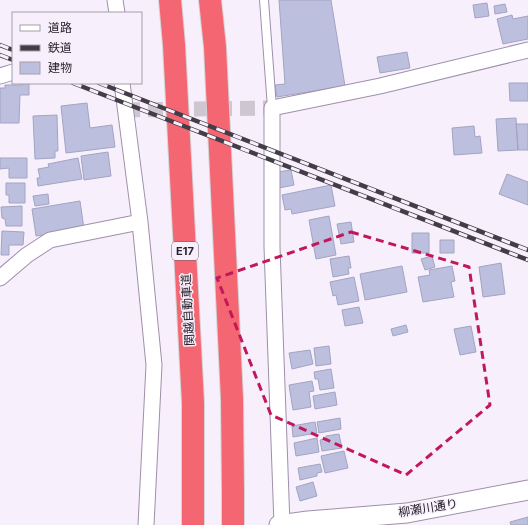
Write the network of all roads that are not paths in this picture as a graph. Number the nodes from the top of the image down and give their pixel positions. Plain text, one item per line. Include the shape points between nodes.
1 (115, 0) edge
2 (170, 0) edge
3 (210, 0) edge
4 (264, 0) edge
5 (117, 12) edge
6 (528, 50) edge
7 (12, 72) edge
8 (0, 76) edge
9 (122, 84) edge
10 (272, 108) junction
11 (140, 222) junction
12 (0, 278) edge
13 (528, 490) edge
14 (146, 525) edge
15 (193, 525) edge
16 (233, 525) edge
17 (281, 525) edge

1 - 5 street
2 - 15 highway, 関越自動車道 / E17 via 193,402
3 - 16 highway via 215,47 230,376
4 - 10 lane
6 - 10 street via 380,86
7 - 8 street
9 - 11 street
10 - 17 street via 272,247
11 - 12 street via 50,240
11 - 14 street via 154,365
13 - 17 street, 柳瀬川通り via 408,516

